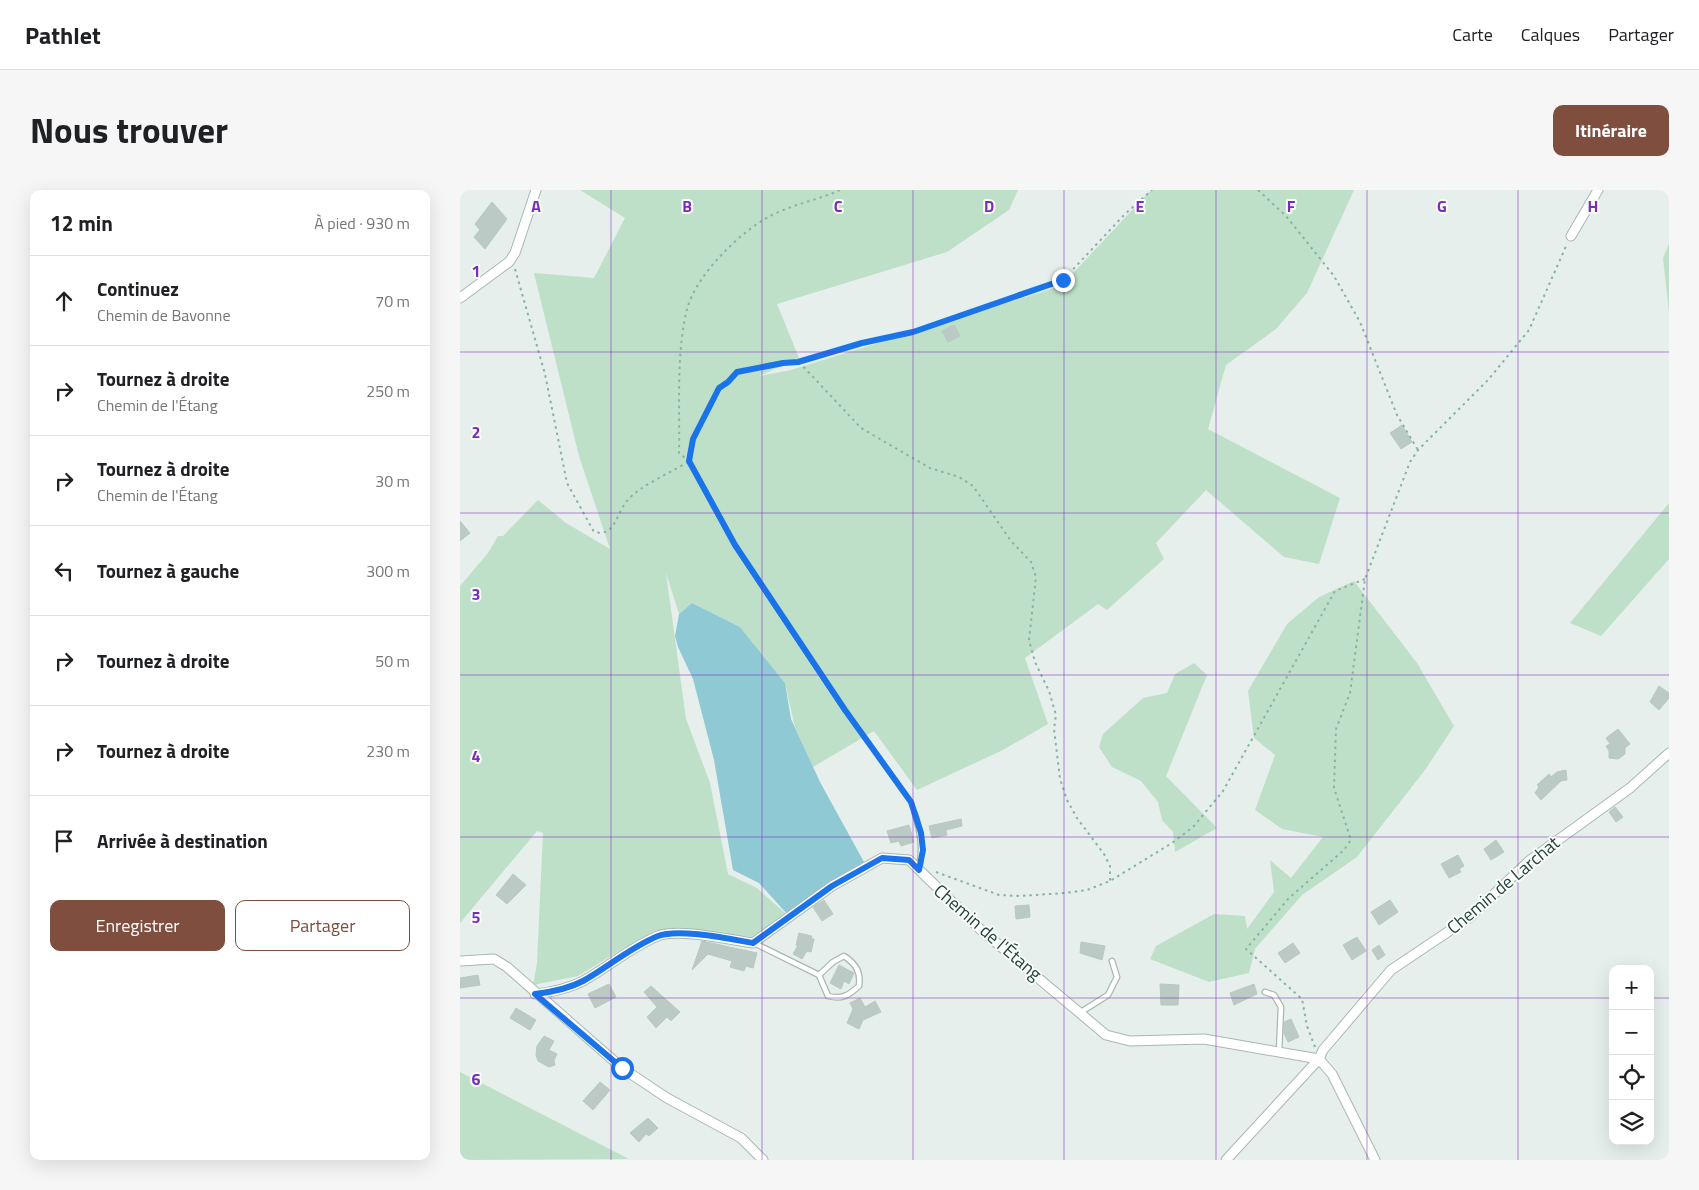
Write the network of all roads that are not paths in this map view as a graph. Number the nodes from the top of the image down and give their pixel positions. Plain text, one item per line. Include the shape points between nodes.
1 (536, 190) edge
2 (1598, 190) edge
3 (1571, 236) road end
4 (460, 298) edge
5 (1669, 753) edge
6 (915, 814) road end
7 (919, 870) junction
8 (753, 943) junction
9 (460, 961) edge
10 (1112, 961) dead end
11 (819, 975) junction
12 (1265, 992) dead end
13 (535, 994) junction
14 (1081, 1012) junction
15 (1279, 1053) junction
16 (1319, 1059) junction
17 (763, 1160) edge
18 (1226, 1160) edge
19 (1374, 1160) edge

1 - 4 street via 512,257
2 - 3 street
5 - 16 street, Chemin de Larchat via 1630,788 1529,861 1470,917 1391,970 1323,1050
6 - 7 lane via 923,850
7 - 8 street, Chemin de l'Étang via 909,860 882,858 832,886
7 - 14 street, Chemin de l'Étang via 980,929
8 - 11 lane
8 - 13 street via 693,934 660,936 607,964 582,982 557,991
9 - 13 street via 494,959
10 - 14 lane via 1116,977 1108,995
11 - 11 lane via 828,996 837,998 848,996 859,986 861,975 853,962 844,956
12 - 15 lane via 1274,994 1282,1007
13 - 17 street via 622,1068 667,1098 740,1138
14 - 15 street, Chemin de l'Étang via 1106,1035 1130,1041 1204,1039
15 - 16 street, Chemin de l'Étang
16 - 18 street, Chemin de Larchat
16 - 19 street via 1332,1074

